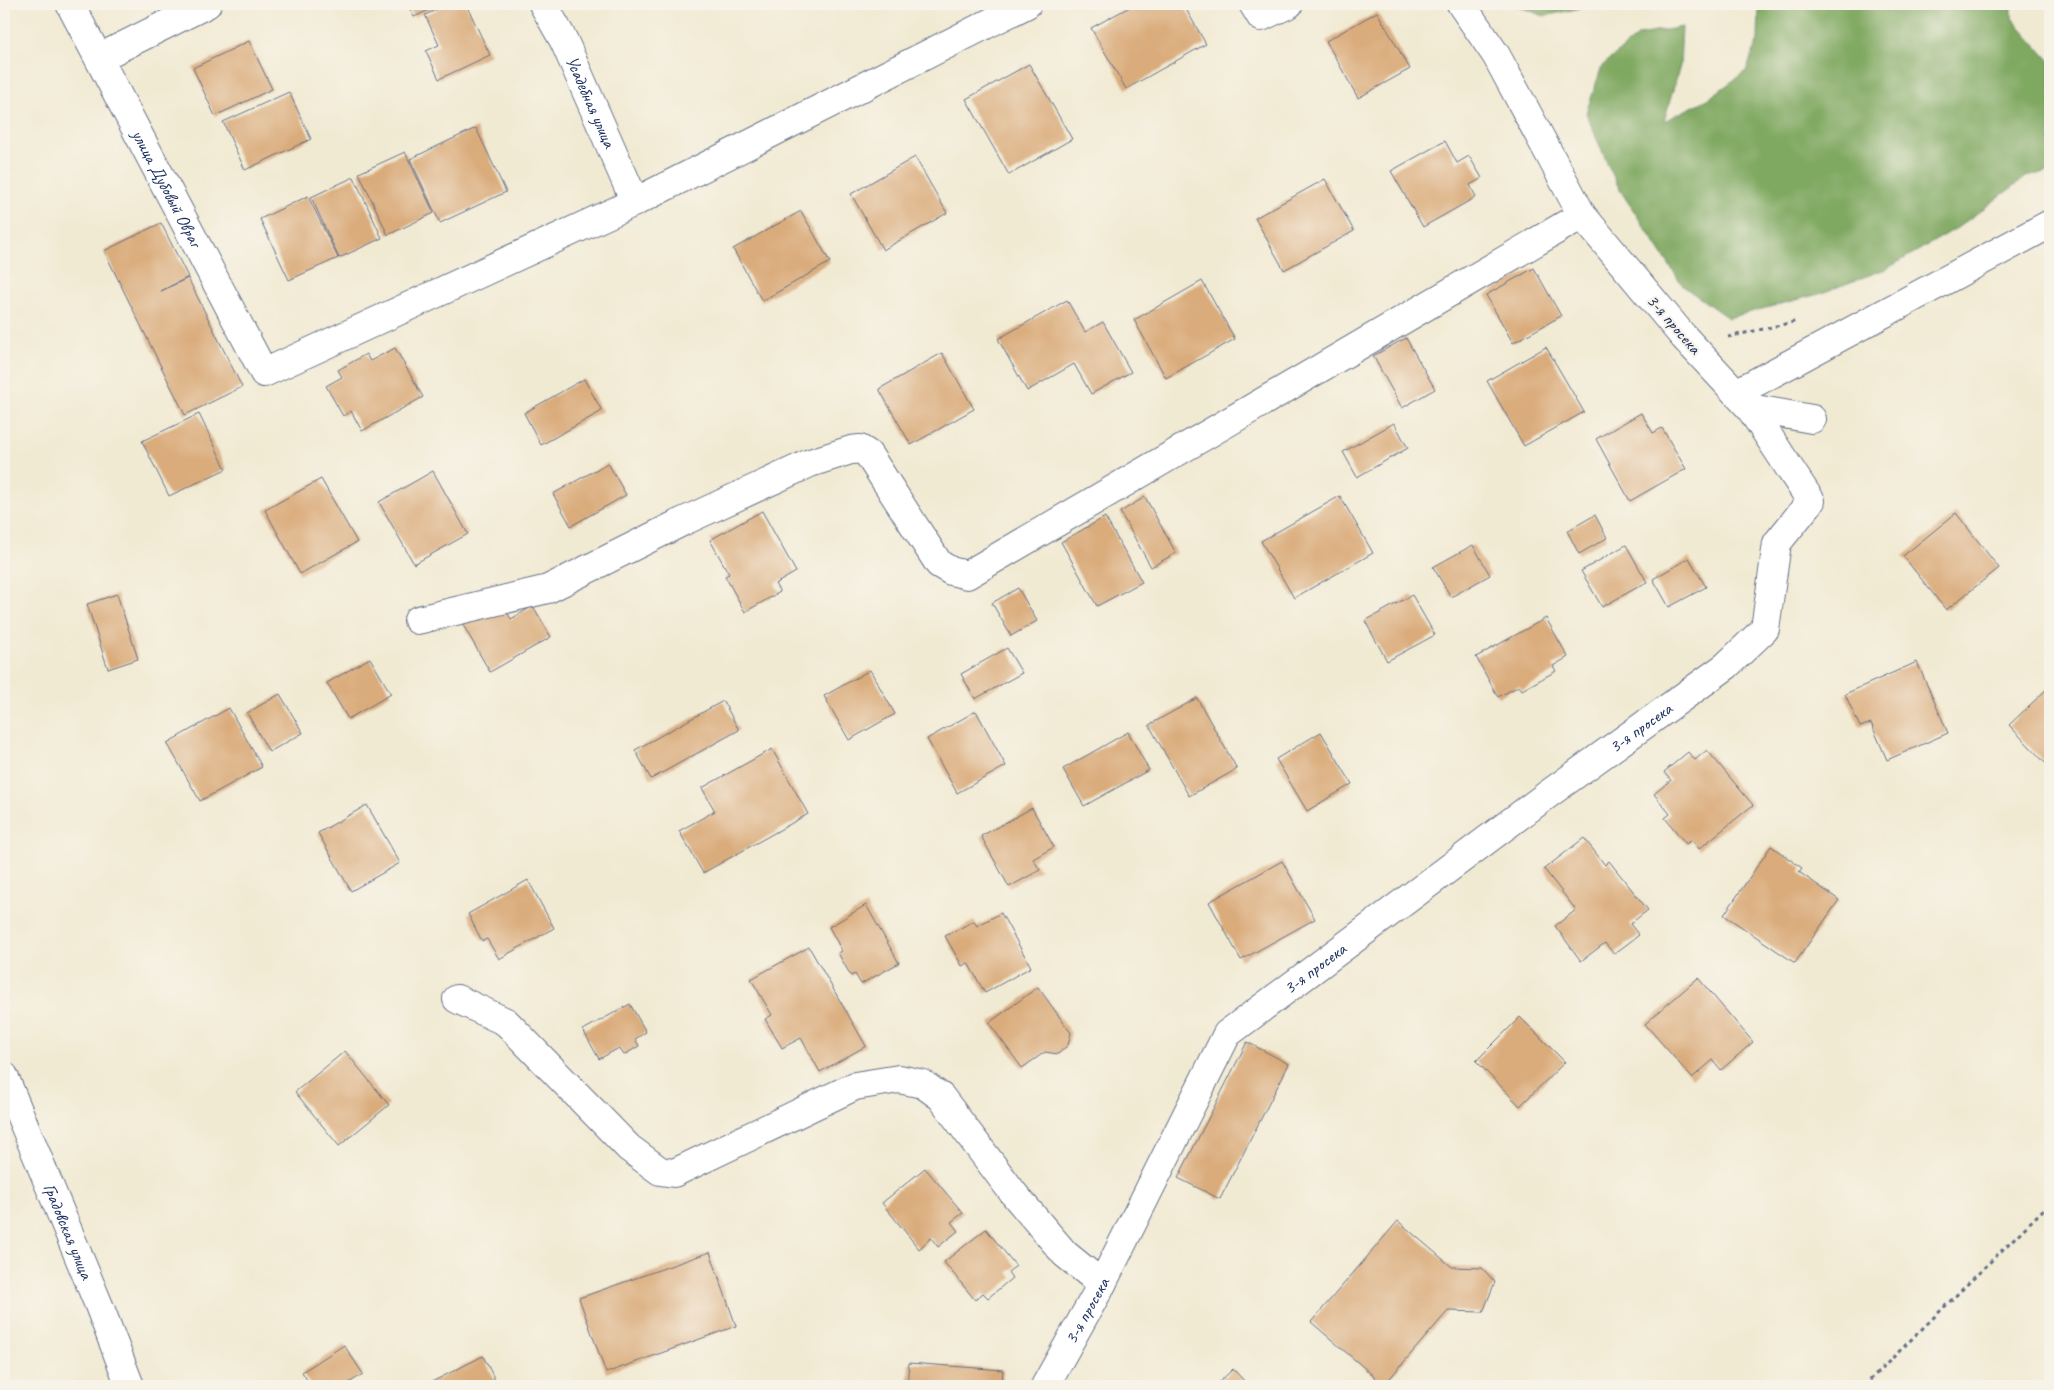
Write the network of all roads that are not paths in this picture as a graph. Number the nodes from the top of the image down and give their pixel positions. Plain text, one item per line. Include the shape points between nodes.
1 (70, 4) edge
2 (208, 4) edge
3 (543, 4) edge
4 (1027, 4) edge
5 (1253, 4) edge
6 (1289, 4) edge
7 (1461, 4) edge
8 (99, 58) junction
9 (635, 202) junction
10 (1582, 215) junction
11 (2050, 224) edge
12 (1743, 401) junction
13 (1812, 419) dead end
14 (418, 620) dead end
15 (457, 999) dead end
16 (4, 1076) edge
17 (1102, 1284) junction
18 (130, 1386) edge
19 (1045, 1386) edge

1 - 8 street, улица Дубовый Овраг
2 - 8 street
3 - 9 street, Усадебная улица via 564,41
4 - 9 street
5 - 6 street via 1261,17
7 - 10 street, 3-я просека via 1496,55
8 - 9 street, улица Дубовый Овраг via 264,373
10 - 12 street, 3-я просека via 1683,336
10 - 14 street via 966,575 939,564 868,454 860,449 810,463 548,589
11 - 12 street
12 - 13 street
12 - 17 street, 3-я просека via 1811,501 1777,543 1765,629 1726,666 1227,1034
15 - 17 street via 506,1022 629,1148 660,1171 674,1173 855,1086 899,1080 924,1084 941,1097 1014,1194 1065,1254
16 - 18 street, Градовская улица
17 - 19 street, 3-я просека

